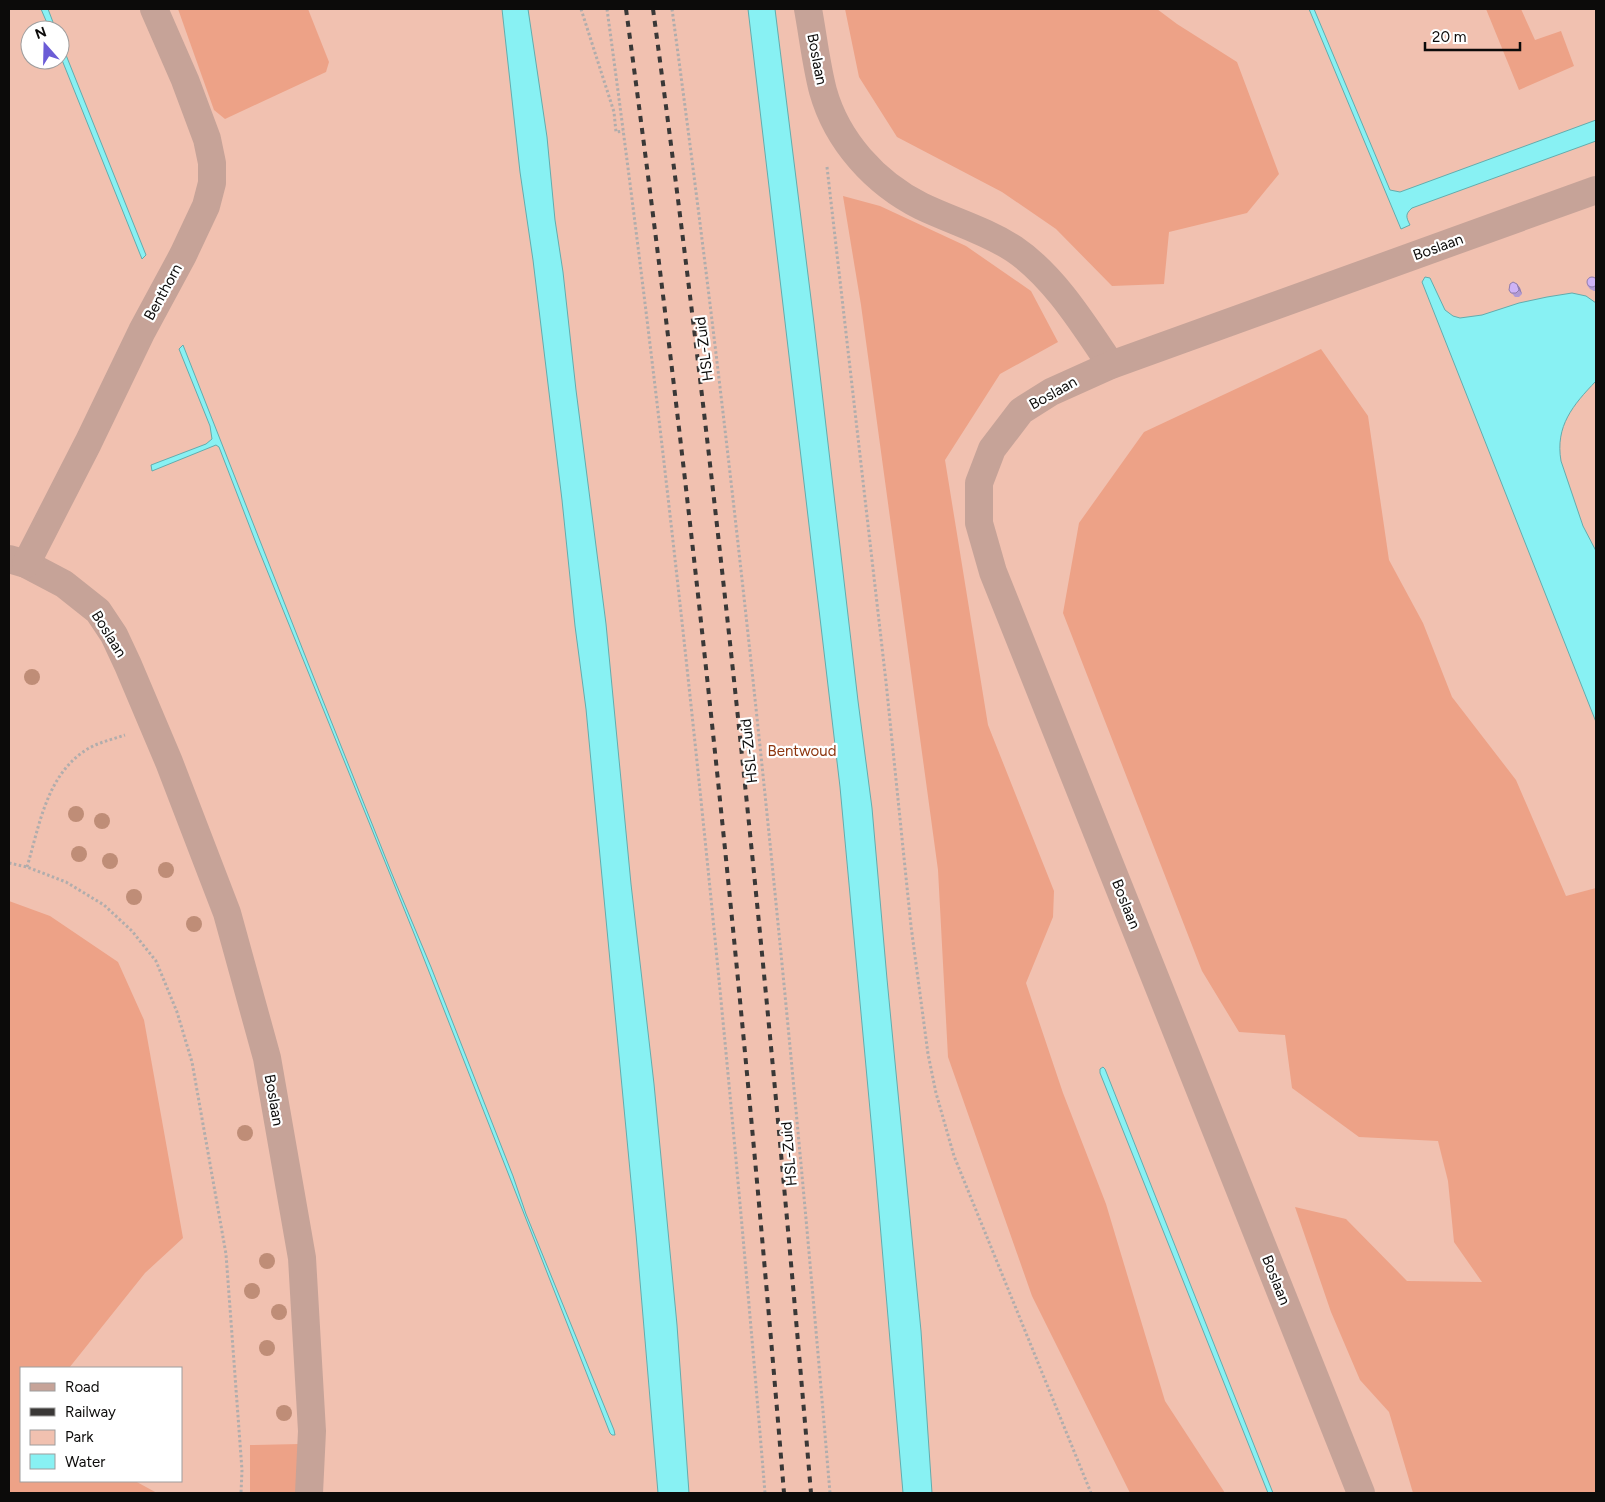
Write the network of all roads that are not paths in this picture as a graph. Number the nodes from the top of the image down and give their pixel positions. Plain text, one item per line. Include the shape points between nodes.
1 (154, 9) edge
2 (808, 9) edge
3 (1596, 190) edge
4 (1111, 364) junction
5 (17, 562) edge
6 (310, 1493) edge
7 (1361, 1493) edge

1 - 5 street, Benthorn via 207,139 212,182 206,206 183,255 88,443
2 - 4 street, Boslaan via 817,64 831,112 864,164 920,206 993,237 1034,265 1073,311
3 - 4 street, Boslaan
4 - 7 street, Boslaan via 1051,392 1021,411 992,449 980,483 979,523 993,572
5 - 6 street, Boslaan via 64,584 98,611 114,635 169,762 227,912 267,1058 302,1258 312,1431

